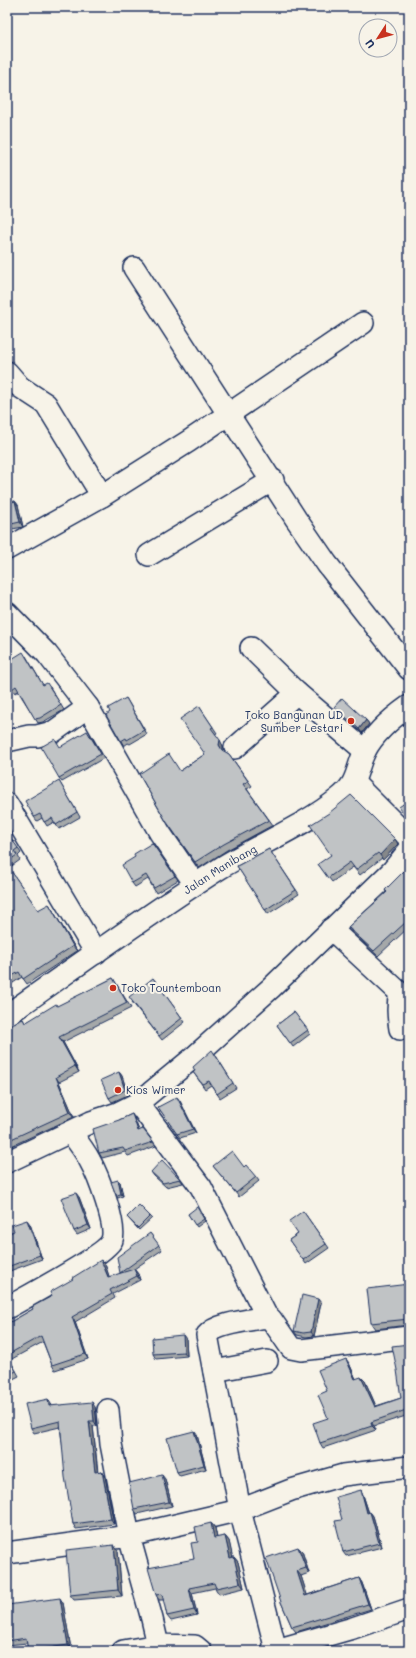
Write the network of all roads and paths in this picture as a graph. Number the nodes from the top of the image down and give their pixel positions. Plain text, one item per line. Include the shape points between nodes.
1 (134, 268) dead end
2 (363, 323) dead end
3 (7, 372) edge
4 (228, 414) junction
5 (273, 480) junction
6 (102, 496) junction
7 (7, 549) edge
8 (149, 555) dead end
9 (7, 613) edge
10 (251, 648) dead end
11 (409, 669) edge
12 (297, 693) junction
13 (409, 706) edge
14 (88, 707) junction
15 (7, 741) edge
16 (235, 748) dead end
17 (365, 751) junction
18 (354, 783) junction
19 (7, 804) edge
20 (409, 838) edge
21 (409, 850) edge
22 (195, 884) junction
23 (331, 929) junction
24 (96, 953) junction
25 (405, 989) edge
26 (7, 1015) edge
27 (400, 1028) dead end
28 (138, 1103) junction
29 (71, 1133) junction
30 (7, 1162) edge
31 (7, 1308) edge
32 (267, 1317) junction
33 (409, 1337) edge
34 (267, 1361) dead end
35 (214, 1371) junction
36 (108, 1410) dead end
37 (409, 1467) edge
38 (240, 1510) junction
39 (129, 1536) junction
40 (7, 1553) edge
41 (409, 1609) edge
42 (158, 1645) junction
43 (123, 1651) edge
44 (201, 1651) edge
45 (274, 1651) edge

1 - 4 street
2 - 4 street
3 - 6 street via 20,387 46,404
4 - 5 street
4 - 6 street
5 - 8 street
5 - 11 street via 327,564
6 - 7 street
9 - 14 street via 47,654
10 - 12 street
12 - 16 street
12 - 17 street
13 - 17 street, Jalan Manibang via 380,730
14 - 15 street via 53,732
14 - 22 street via 160,833
17 - 18 street, Jalan Manibang
18 - 20 street
18 - 22 street, Jalan Manibang via 340,798
19 - 24 street
21 - 23 street
22 - 24 street, Jalan Manibang
23 - 25 street
23 - 28 street via 265,993
24 - 26 street, Jalan Manibang
25 - 27 street via 398,1004
28 - 29 street
28 - 32 street via 201,1187
29 - 30 street
29 - 31 street via 87,1155 99,1182 113,1228 112,1240 106,1248 73,1270
32 - 33 street via 291,1348 301,1350
32 - 35 street via 226,1325 209,1332 207,1335
34 - 35 street
35 - 38 street
36 - 39 street via 111,1444
37 - 38 street via 343,1475 291,1490
38 - 39 street
38 - 45 street
39 - 40 street
39 - 42 street
41 - 45 street
42 - 43 street
42 - 44 street via 196,1646

